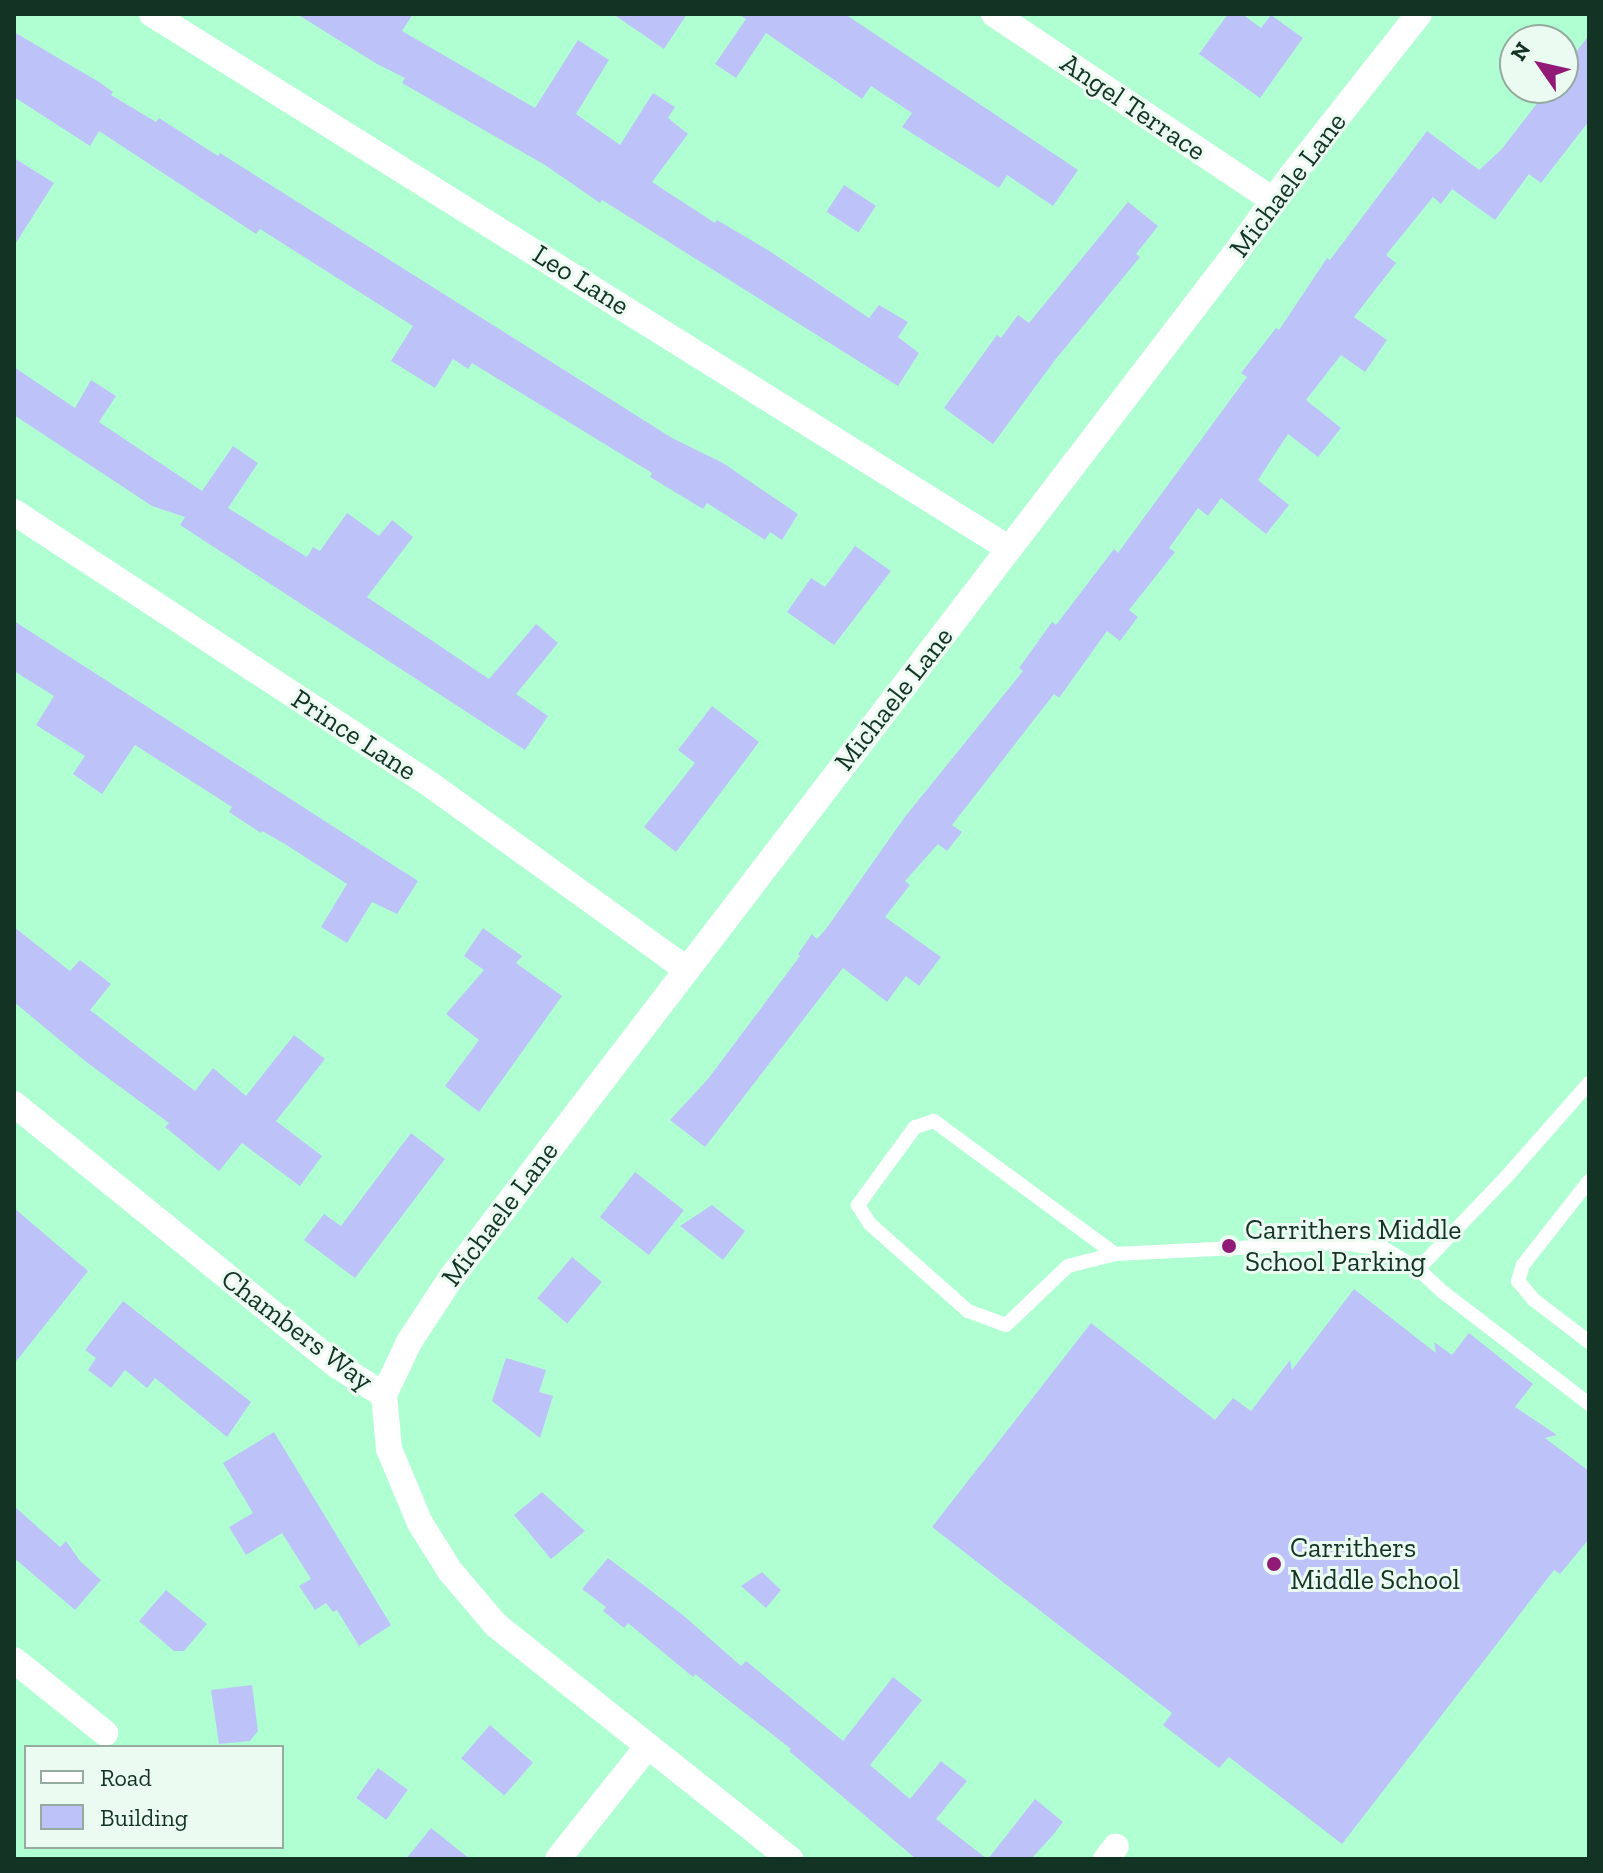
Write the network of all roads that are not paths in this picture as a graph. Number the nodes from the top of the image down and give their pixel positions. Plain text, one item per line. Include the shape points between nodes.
1 (152, 14) edge
2 (994, 14) edge
3 (1419, 14) edge
4 (1273, 200) junction
5 (14, 512) edge
6 (1008, 548) junction
7 (686, 969) junction
8 (1589, 1083) edge
9 (14, 1104) edge
10 (1589, 1181) edge
11 (1115, 1254) junction
12 (1418, 1269) junction
13 (1587, 1337) edge
14 (384, 1395) junction
15 (1589, 1404) edge
16 (14, 1660) edge
17 (105, 1733) dead end
18 (647, 1747) junction
19 (558, 1859) edge
20 (790, 1859) edge

1 - 6 street, Leo Lane
2 - 4 street, Angel Terrace
3 - 4 street, Michaele Lane
4 - 6 street, Michaele Lane
5 - 7 street, Prince Lane via 431,785
6 - 7 street, Michaele Lane
7 - 14 street, Michaele Lane via 451,1278 409,1342
8 - 12 lane
9 - 14 street, Chambers Way via 338,1366
10 - 13 lane via 1523,1265 1518,1281 1534,1300
11 - 11 lane via 1068,1266 1006,1325 968,1311 870,1224 858,1205 915,1127 934,1121
11 - 12 lane via 1339,1243 1385,1249
12 - 15 lane
14 - 18 street, Chambers Way via 389,1449 420,1523 450,1571 496,1625
16 - 17 street
18 - 19 street
18 - 20 street, Chambers Way

